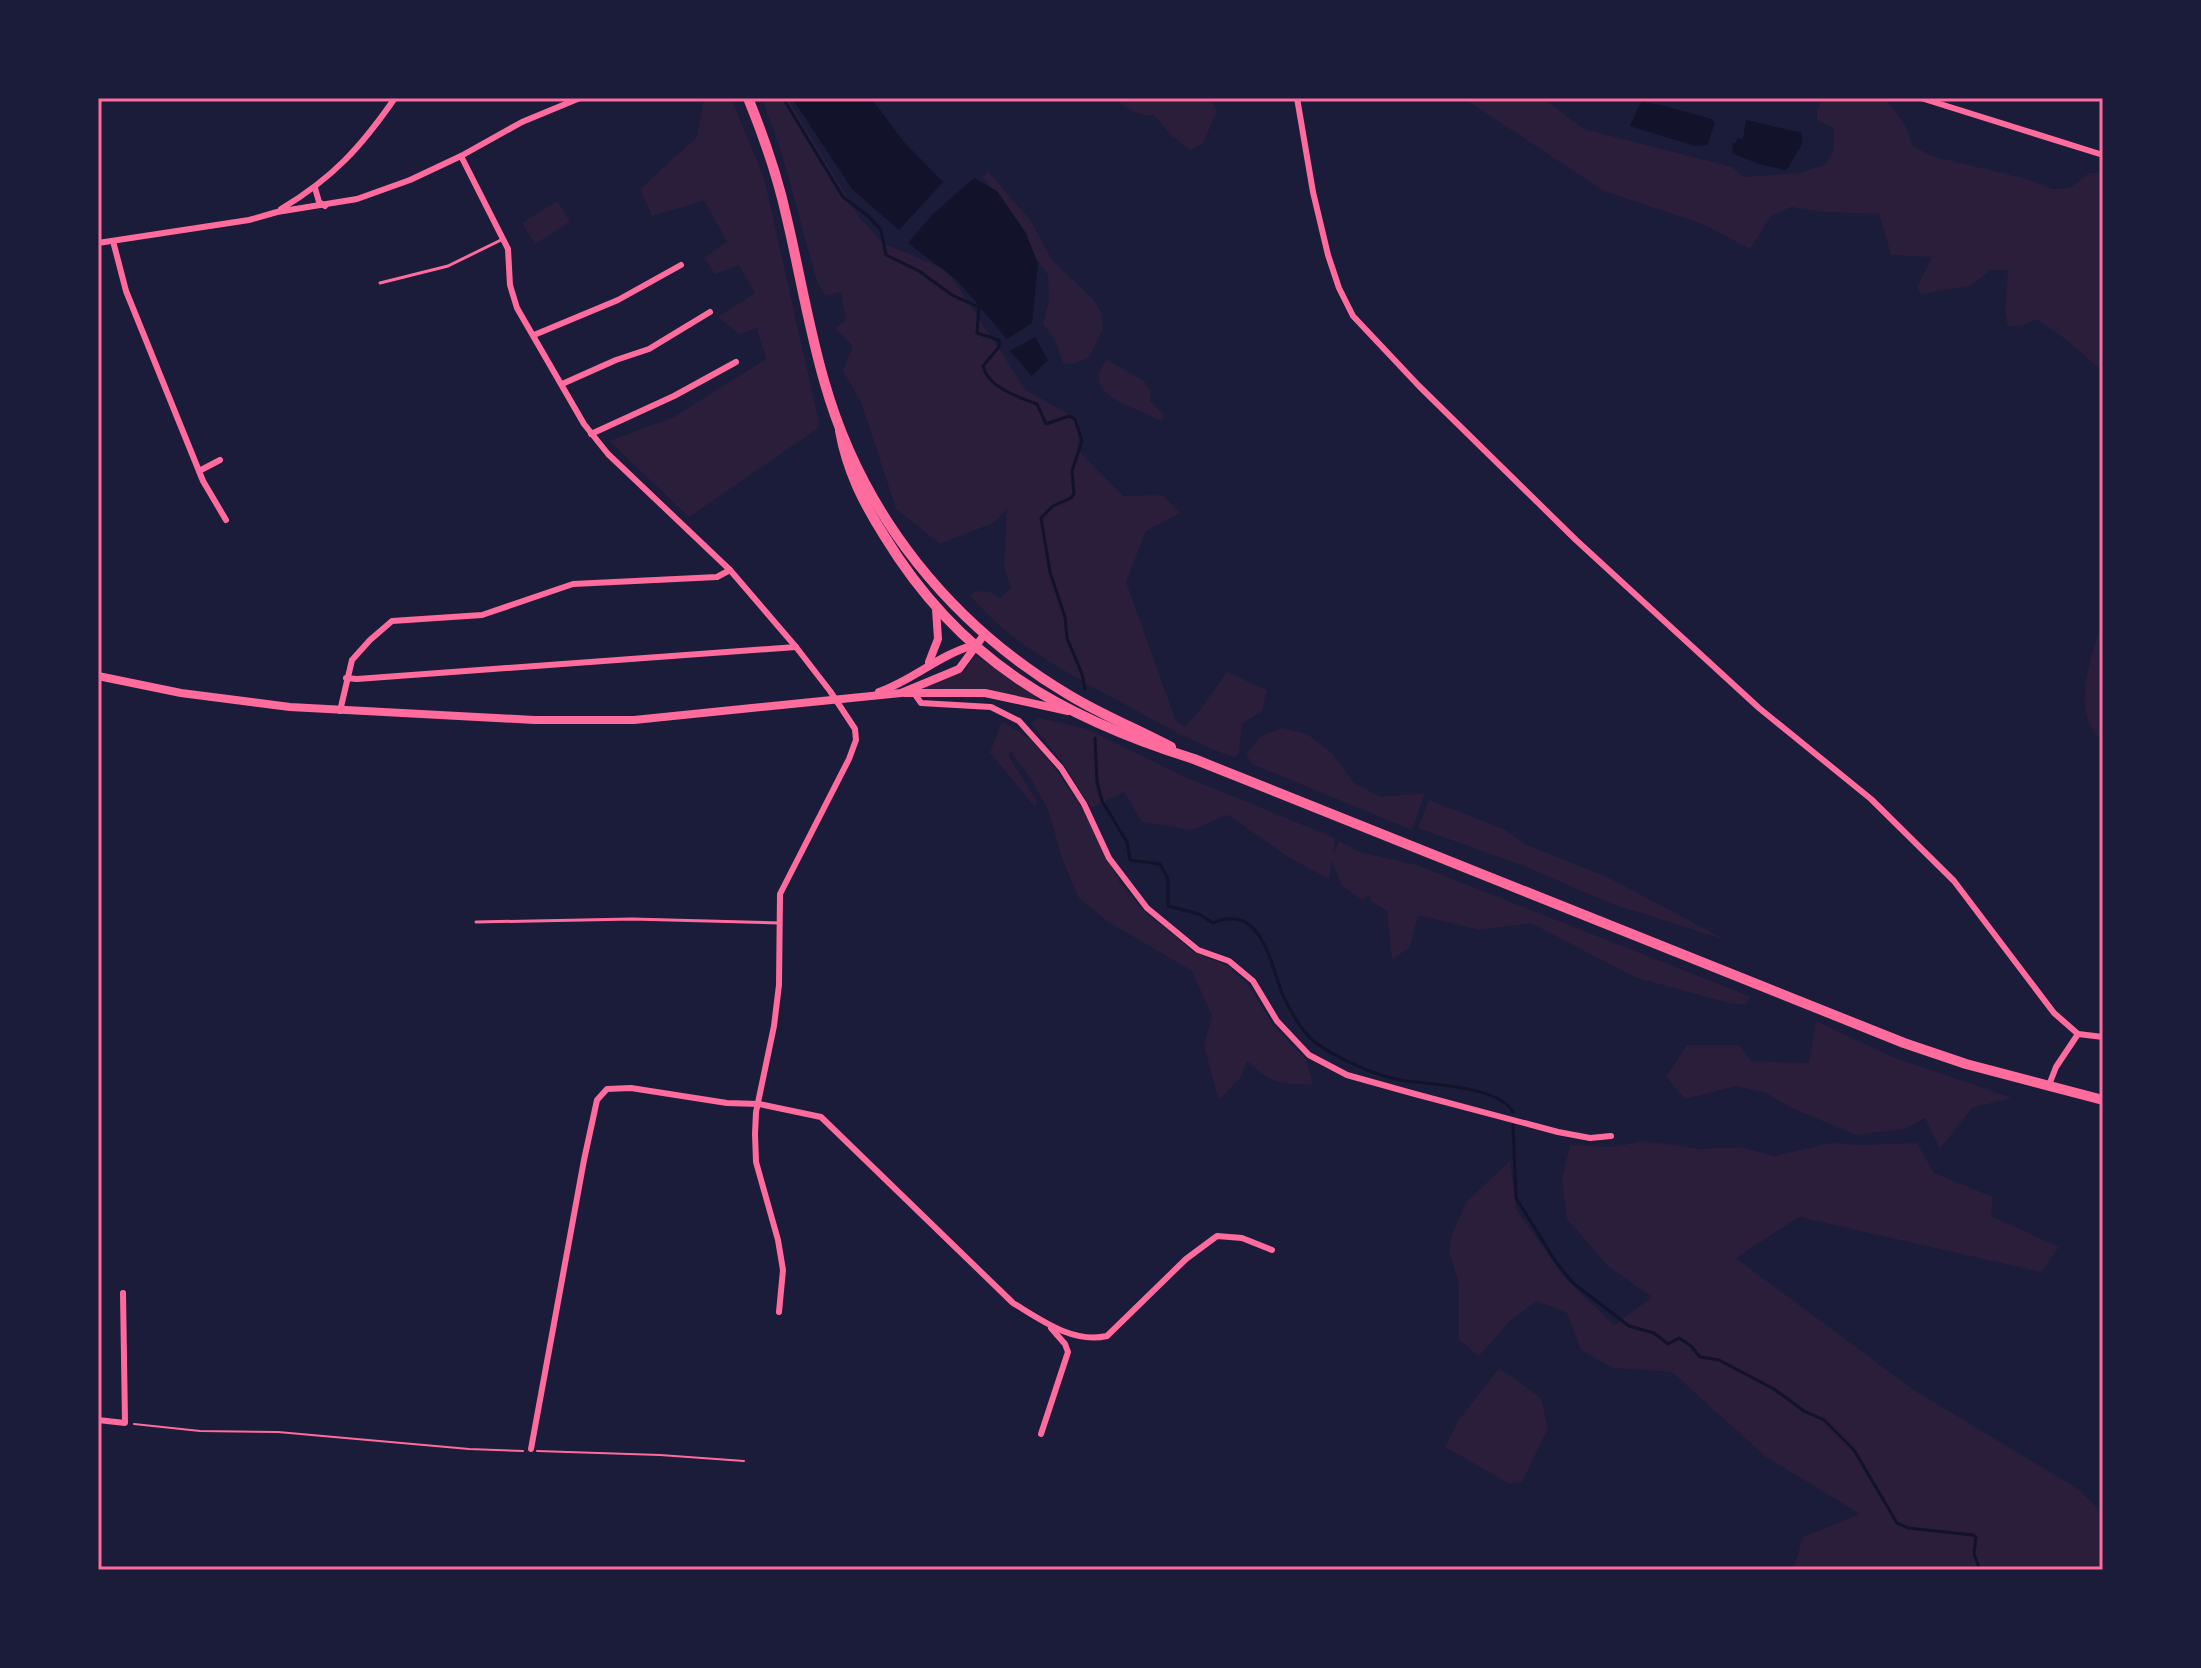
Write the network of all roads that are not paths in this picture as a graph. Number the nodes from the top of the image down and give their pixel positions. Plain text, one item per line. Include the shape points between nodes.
1 (395, 98) edge
2 (580, 98) edge
3 (748, 98) edge
4 (1297, 98) edge
5 (1921, 98) edge
6 (2103, 155) edge
7 (461, 156) junction
8 (315, 188) junction
9 (325, 206) junction
10 (277, 212) junction
11 (503, 239) junction
12 (113, 241) junction
13 (98, 243) edge
14 (681, 265) dead end
15 (380, 283) dead end
16 (710, 312) dead end
17 (534, 335) junction
18 (736, 362) dead end
19 (562, 384) junction
20 (591, 434) junction
21 (220, 460) dead end
22 (199, 471) junction
23 (859, 480) junction
24 (226, 520) dead end
25 (730, 570) junction
26 (936, 609) junction
27 (984, 635) junction
28 (974, 645) junction
29 (796, 647) junction
30 (926, 666) junction
31 (98, 676) edge
32 (346, 678) junction
33 (901, 693) junction
34 (914, 693) junction
35 (871, 695) junction
36 (834, 698) junction
37 (340, 711) junction
38 (1068, 711) junction
39 (1194, 759) junction
40 (476, 922) dead end
41 (780, 923) junction
42 (2078, 1034) junction
43 (2103, 1037) edge
44 (2049, 1086) junction
45 (2103, 1100) edge
46 (759, 1104) junction
47 (1611, 1136) dead end
48 (1272, 1250) dead end
49 (123, 1293) dead end
50 (779, 1312) dead end
51 (1048, 1324) junction
52 (98, 1420) edge
53 (1041, 1434) dead end
54 (531, 1449) dead end

1 - 8 street via 350,156
2 - 7 street
3 - 23 highway via 780,191 818,361
4 - 42 street via 1328,255 1353,316 1576,540 1759,708 1871,799 1954,881 2054,1013
5 - 6 street
7 - 9 street via 410,180
7 - 11 street
8 - 9 street
8 - 10 street
9 - 10 street
10 - 12 street
11 - 15 lane via 448,266
11 - 17 street via 517,308
12 - 13 street
12 - 22 street via 126,291
14 - 17 street via 618,300
16 - 19 street via 649,349
17 - 19 street
18 - 20 street
19 - 20 street
20 - 25 street
21 - 22 street
22 - 24 street
23 - 26 highway via 890,546
23 - 27 highway via 920,570
25 - 29 street
25 - 32 street via 717,577 573,584 482,615 392,621 358,652
26 - 28 highway
26 - 30 main road via 938,639
27 - 28 main road
27 - 39 highway via 1054,686
28 - 30 main road
28 - 33 main road via 959,669
28 - 38 highway
29 - 32 street
29 - 36 street
30 - 35 main road
31 - 37 main road via 245,702
32 - 37 street
33 - 34 main road
33 - 35 main road
34 - 38 main road via 985,693
34 - 47 street via 921,703 991,707 1019,721 1061,768 1109,858 1147,908 1198,950 1229,961 1253,981 1277,1021 1309,1055 1347,1075 1415,1094 1558,1132
35 - 36 main road
36 - 37 main road via 600,721
36 - 41 street via 855,729 856,740 780,894
38 - 39 highway
39 - 44 highway via 1884,1036
40 - 41 lane
41 - 46 street via 779,985
42 - 43 street
42 - 44 street
44 - 45 highway
46 - 50 street via 756,1162 783,1270
46 - 51 street via 821,1117 1013,1303
46 - 54 street via 631,1088 607,1089 597,1100
48 - 51 street via 1242,1238 1217,1236 1107,1336 1073,1335
49 - 52 street via 125,1423
51 - 53 street via 1068,1352

